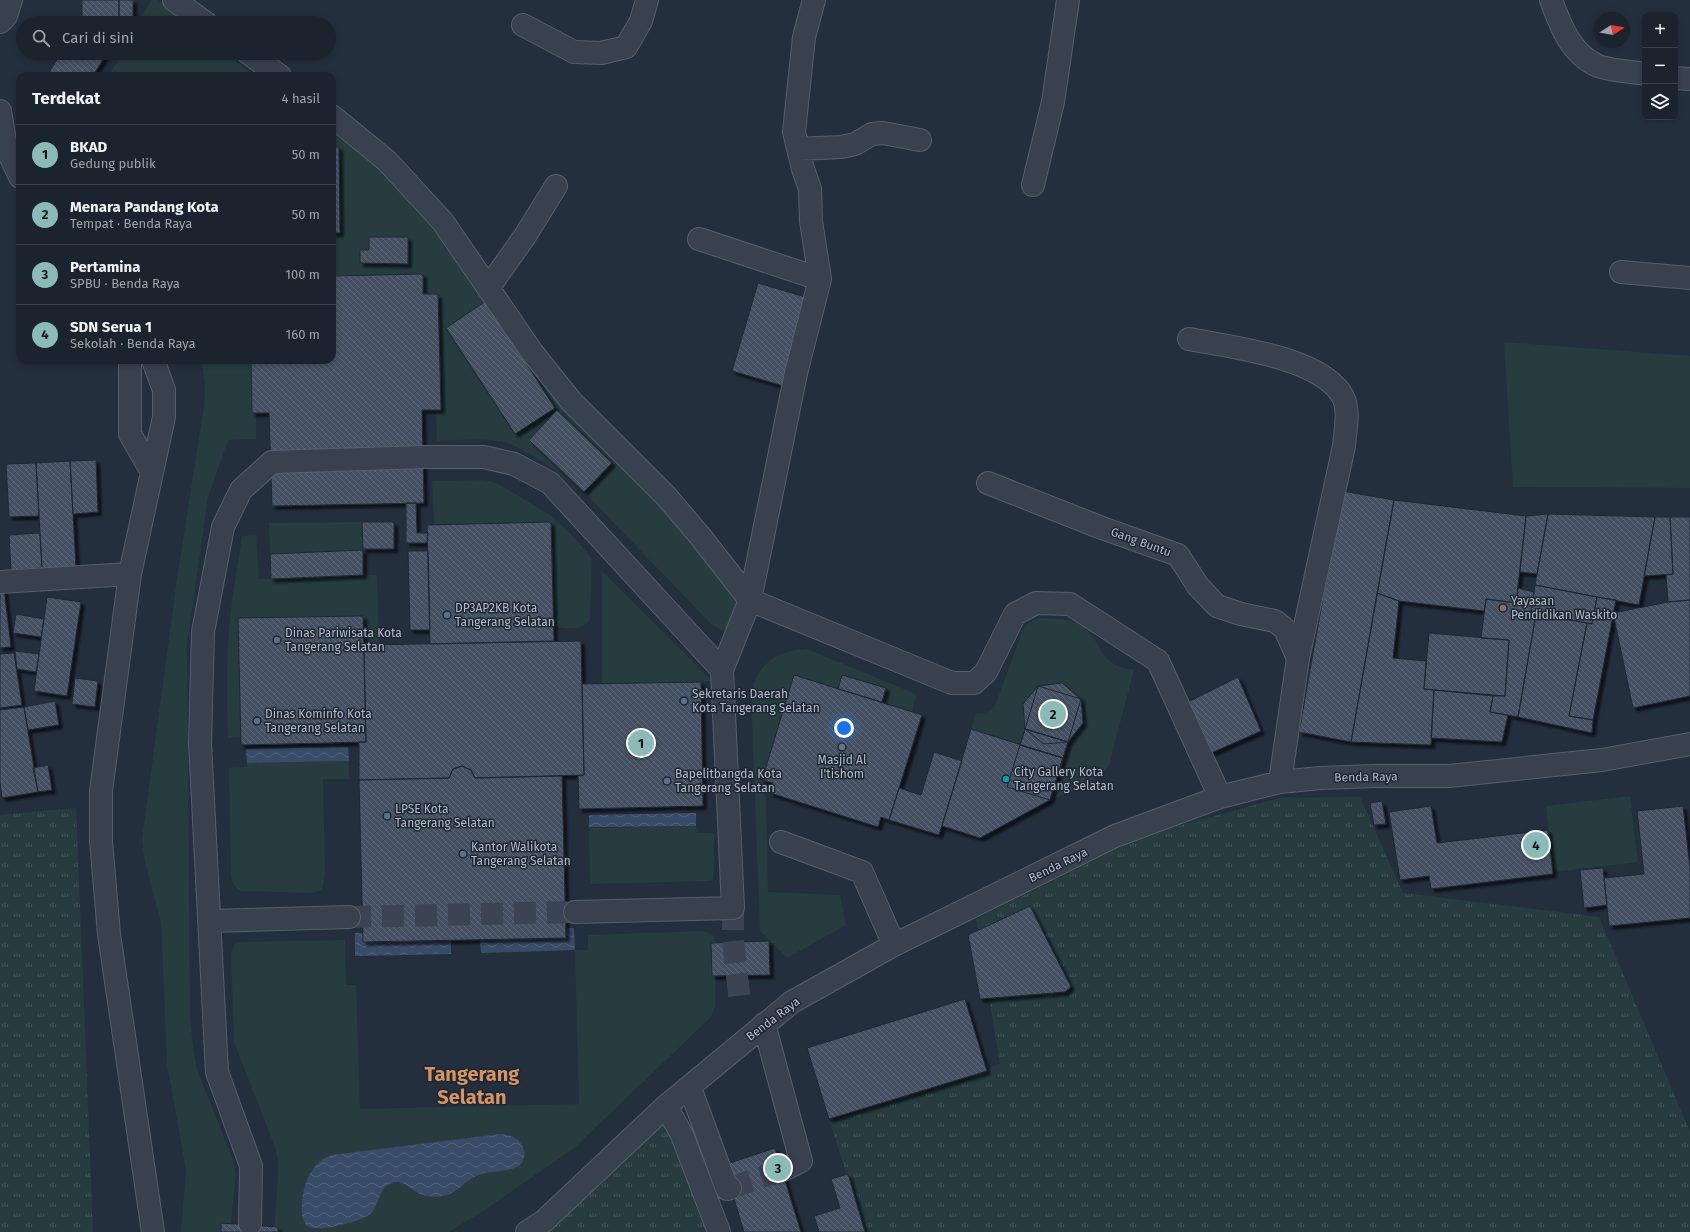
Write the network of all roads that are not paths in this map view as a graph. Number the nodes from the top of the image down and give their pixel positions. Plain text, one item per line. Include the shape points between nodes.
1 (11, 0) edge
2 (174, 0) edge
3 (647, 0) edge
4 (814, 0) edge
5 (1068, 0) edge
6 (1551, 0) edge
7 (196, 16) edge
8 (0, 22) edge
9 (523, 25) dead end
10 (258, 60) edge
11 (274, 72) edge
12 (1642, 74) edge
13 (1678, 78) edge
14 (1690, 79) edge
15 (0, 111) edge
16 (336, 119) edge
17 (920, 140) dead end
18 (798, 149) junction
19 (16, 168) edge
20 (1034, 185) dead end
21 (556, 186) dead end
22 (699, 239) dead end
23 (1621, 272) dead end
24 (1690, 278) edge
25 (820, 279) junction
26 (489, 287) junction
27 (1189, 339) dead end
28 (130, 364) edge
29 (154, 364) edge
30 (152, 472) junction
31 (988, 483) dead end
32 (130, 574) junction
33 (0, 582) edge
34 (750, 600) junction
35 (1298, 658) junction
36 (722, 670) junction
37 (1690, 744) edge
38 (1280, 782) junction
39 (1220, 797) junction
40 (781, 842) dead end
41 (575, 912) tunnel mouth
42 (349, 917) tunnel mouth
43 (209, 920) junction
44 (894, 946) junction
45 (764, 1024) junction
46 (690, 1088) junction
47 (666, 1106) junction
48 (783, 1170) tunnel mouth
49 (730, 1188) dead end
50 (250, 1224) dead end
51 (153, 1232) edge
52 (527, 1232) edge
53 (719, 1232) edge

1 - 8 street via 6,16
2 - 7 street
3 - 9 street via 641,21 626,47 601,53 574,52
4 - 18 street via 804,37 798,90 794,132
5 - 20 street via 1053,102
6 - 12 street via 1563,32 1579,53 1597,66
10 - 11 street
13 - 14 street
15 - 19 street via 6,147
16 - 26 street via 387,162 443,222
17 - 18 street via 884,133 872,134 855,144 841,147
18 - 25 street via 810,190 811,221
21 - 26 street
22 - 25 street
23 - 24 street
25 - 34 street via 796,374
26 - 34 street via 532,352 571,401 666,496
27 - 35 street via 1263,353 1314,370 1328,379 1343,398 1347,419 1344,446
28 - 30 street via 130,434
29 - 30 street via 164,390 164,416
30 - 32 street
31 - 35 street, Gang Buntu via 1178,555 1198,586 1217,606 1275,621 1286,629
32 - 33 street
32 - 51 street via 101,791 101,841 109,934
34 - 36 street
34 - 39 street via 952,683 974,683 986,672 1015,614 1036,603 1070,604 1158,661
35 - 38 street
36 - 41 street via 733,908
36 - 43 street via 550,484 514,464 484,457 272,462 241,490 222,527 202,632 200,743
37 - 38 street, Benda Raya via 1602,760 1457,775 1320,778
38 - 39 street, Benda Raya
39 - 44 street, Benda Raya via 1115,836
40 - 44 street via 862,872
42 - 43 street
43 - 50 street via 217,1072 251,1166
44 - 45 street, Benda Raya via 792,1002
45 - 46 street, Benda Raya
45 - 48 street via 801,1161
46 - 47 street, Benda Raya
46 - 49 street via 727,1189
47 - 52 street, Benda Raya via 544,1221
47 - 53 street via 682,1135

